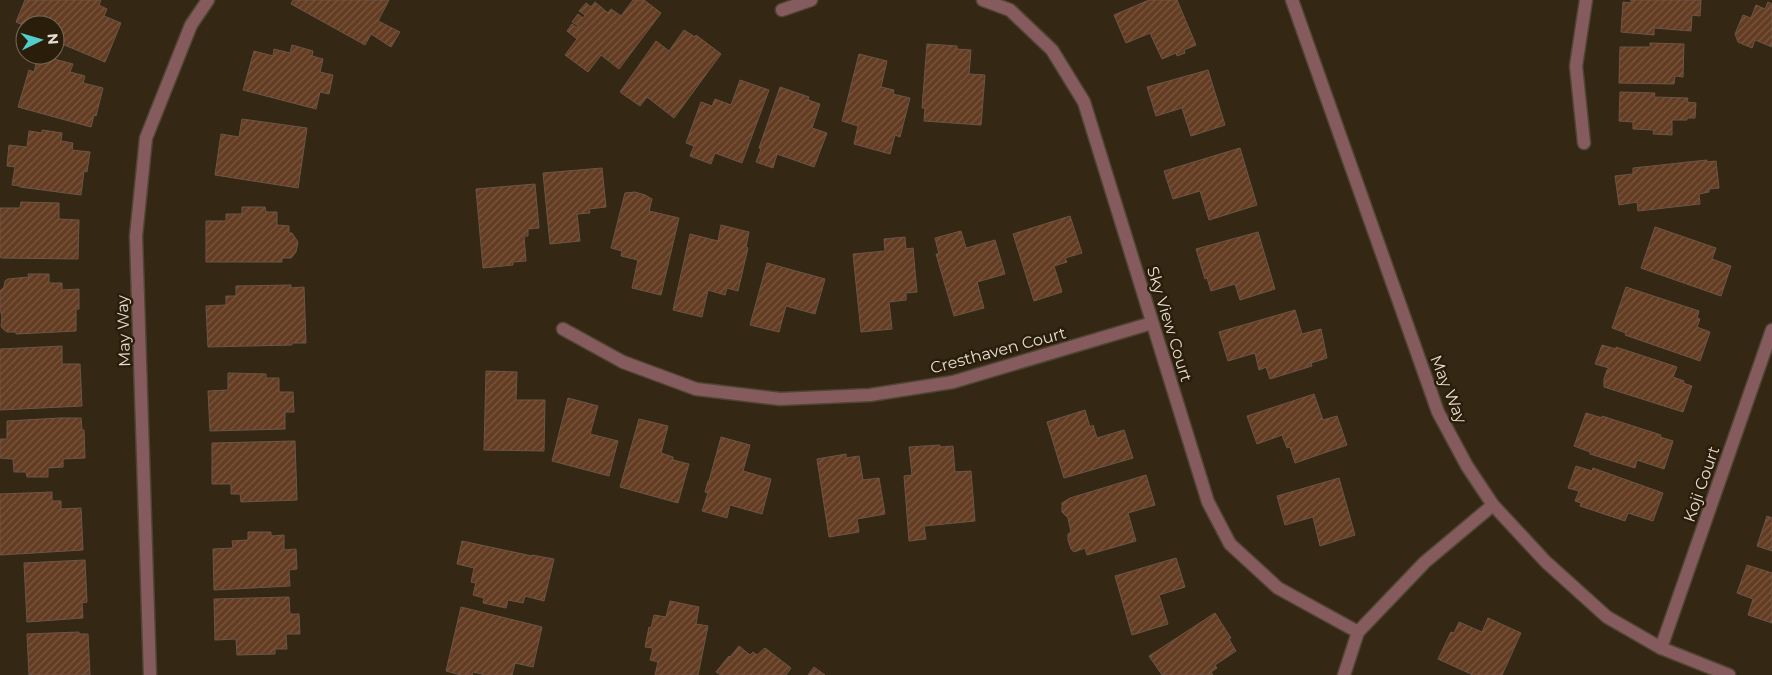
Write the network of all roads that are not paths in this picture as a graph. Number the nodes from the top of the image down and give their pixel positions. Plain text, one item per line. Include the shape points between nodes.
1 (208, 0) edge
2 (811, 0) edge
3 (984, 0) edge
4 (1292, 0) edge
5 (1586, 0) edge
6 (782, 10) dead end
7 (1584, 143) dead end
8 (1152, 323) junction
9 (563, 329) dead end
10 (1772, 330) edge
11 (1494, 505) junction
12 (1358, 632) junction
13 (1661, 648) junction
14 (150, 675) edge
15 (1344, 675) edge
16 (1729, 675) edge

1 - 14 street, May Way via 190,25 146,138 136,236
2 - 6 street
3 - 8 street, Sky View Court via 1010,10 1052,50 1084,102
4 - 11 street, May Way via 1438,412 1467,466
5 - 7 street via 1576,66
8 - 9 street, Cresthaven Court via 953,382 870,395 780,400 696,389 623,362
8 - 12 street, Sky View Court via 1208,502 1230,544 1278,588
10 - 13 street, Koji Court
11 - 12 street via 1425,562
11 - 13 street, May Way via 1546,562 1607,617
12 - 15 street
13 - 16 street, May Way

